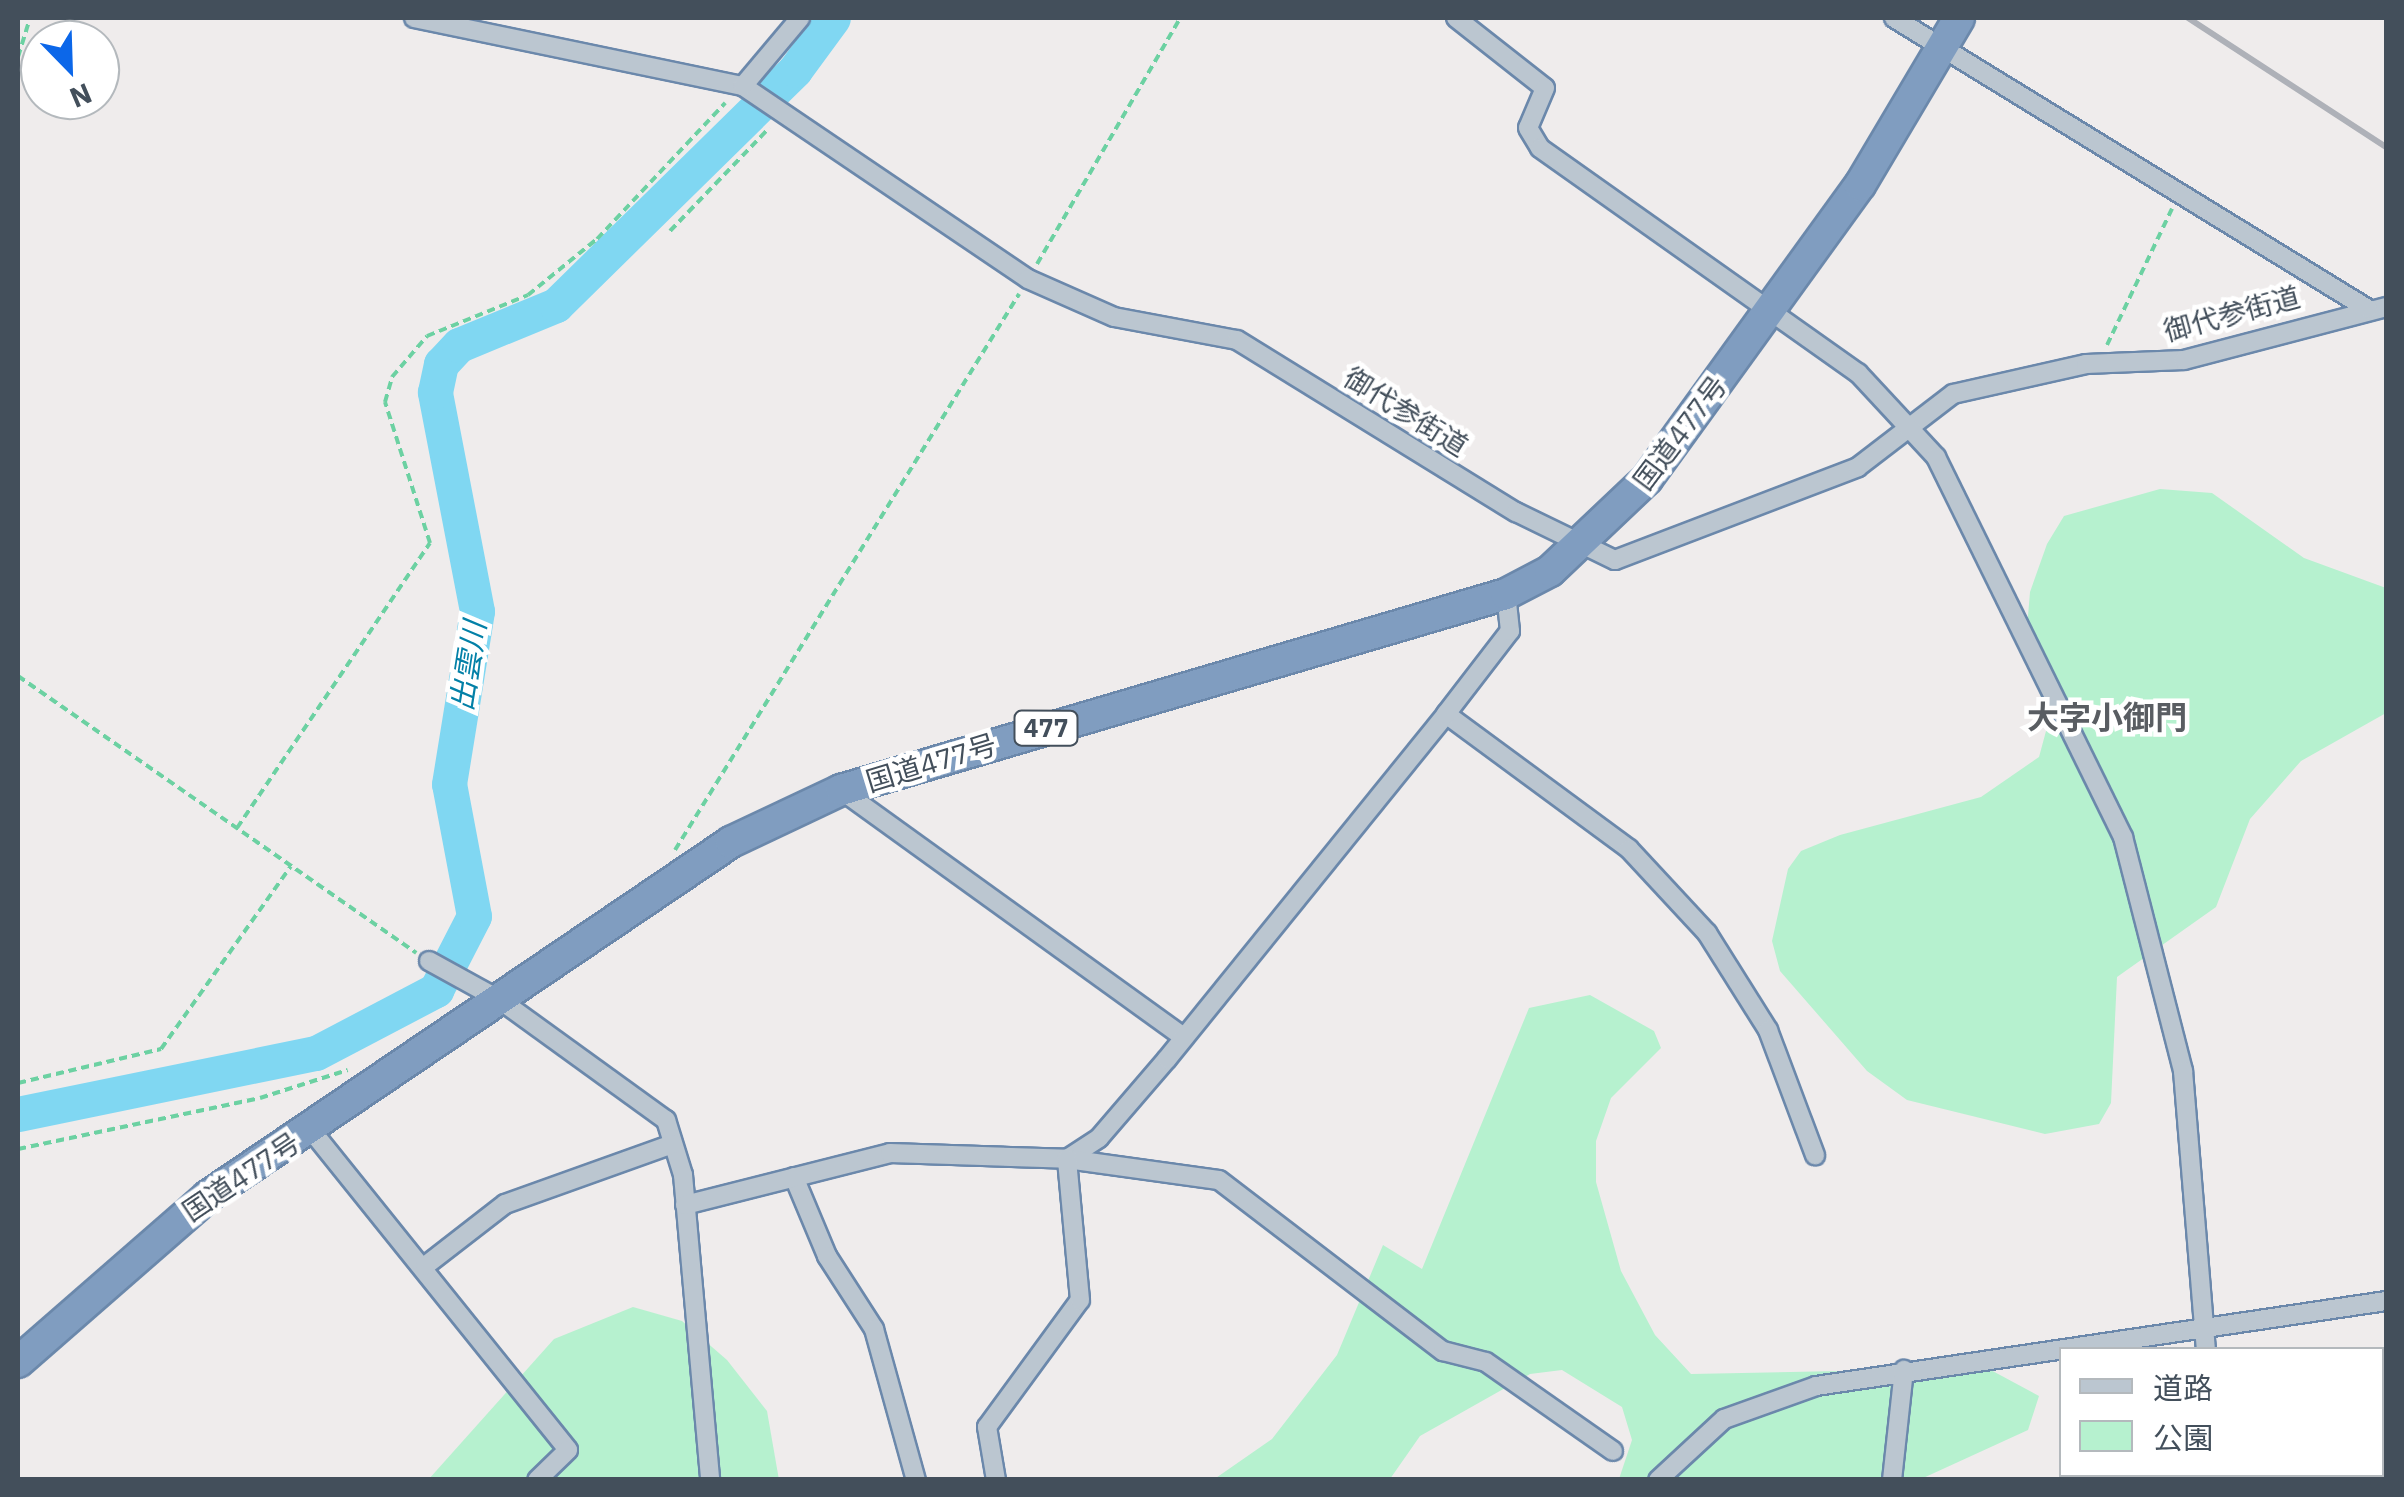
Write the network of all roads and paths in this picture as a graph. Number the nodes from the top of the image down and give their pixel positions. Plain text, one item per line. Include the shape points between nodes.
1 (30, 18) edge
2 (414, 18) edge
3 (800, 18) edge
4 (1180, 18) edge
5 (1456, 18) edge
6 (1894, 18) edge
7 (1958, 18) edge
8 (1942, 48) junction
9 (18, 57) edge
10 (749, 90) junction
11 (782, 113) junction
12 (2180, 194) junction
13 (670, 231) dead end
14 (1028, 279) junction
15 (2377, 308) edge
16 (1770, 310) junction
17 (2102, 364) junction
18 (1910, 421) junction
19 (1583, 548) junction
20 (1506, 594) junction
21 (18, 676) edge
22 (1446, 714) junction
23 (840, 790) junction
24 (237, 828) junction
25 (291, 866) junction
26 (677, 876) junction
27 (428, 962) joint
28 (500, 1000) junction
29 (1181, 1036) junction
30 (326, 1078) dead end
31 (18, 1083) edge
32 (311, 1130) junction
33 (673, 1144) junction
34 (18, 1149) edge
35 (1815, 1154) dead end
36 (1066, 1159) junction
37 (794, 1177) junction
38 (685, 1204) junction
39 (424, 1266) junction
40 (2386, 1301) edge
41 (2202, 1327) junction
42 (2063, 1347) edge
43 (2205, 1347) edge
44 (2059, 1348) edge
45 (18, 1362) edge
46 (1904, 1370) junction
47 (1613, 1451) dead end
48 (537, 1480) edge
49 (710, 1480) edge
50 (916, 1480) edge
51 (996, 1480) edge
52 (1658, 1480) edge
53 (1892, 1480) edge

1 - 9 path
2 - 10 street, 御代参街道
3 - 10 street
4 - 14 path
5 - 16 street via 1545,88 1528,128 1540,148
6 - 8 street
7 - 8 highway, 国道477号 / 477
8 - 12 street
8 - 16 highway, 国道477号 / 477
10 - 11 street, 御代参街道
10 - 24 path via 598,239 528,296 427,336 392,377 386,402 430,543
11 - 13 path
11 - 14 street, 御代参街道
12 - 15 street
12 - 17 path via 2118,307
14 - 19 street, 御代参街道 via 1114,317 1237,340
14 - 26 path via 674,846
15 - 17 street, 御代参街道 via 2184,360
16 - 18 street
16 - 19 highway, 国道477号 / 477 via 1647,479
17 - 18 street, 御代参街道 via 1953,394
18 - 19 street, 御代参街道 via 1858,467 1759,508 1614,560
18 - 41 street via 1970,521 2123,838 2183,1071
19 - 20 highway, 国道477号 / 477
20 - 22 street via 1510,631
20 - 23 highway, 国道477号 / 477
21 - 24 path
22 - 29 street
22 - 35 street via 1628,849 1708,933 1768,1030
23 - 26 highway, 国道477号 / 477
23 - 29 street
24 - 25 path
25 - 27 path
25 - 31 path via 161,1049
26 - 28 highway, 国道477号 / 477
27 - 28 street
28 - 32 highway, 国道477号 / 477
28 - 33 street via 666,1120
29 - 36 street via 1100,1138
30 - 34 path
32 - 39 street
32 - 45 highway, 国道477号 / 477 via 142,1246
33 - 38 street
33 - 39 street via 505,1204
36 - 37 street via 890,1154
36 - 47 street via 1165,1170 1241,1190 1443,1351 1486,1362
36 - 51 street via 1080,1300 987,1428
37 - 38 street
37 - 50 street via 827,1256 874,1329
38 - 49 street
39 - 48 street via 568,1450
40 - 41 street
41 - 42 street
41 - 43 street
44 - 46 street
46 - 52 street via 1765,1400 1724,1419
46 - 53 street

